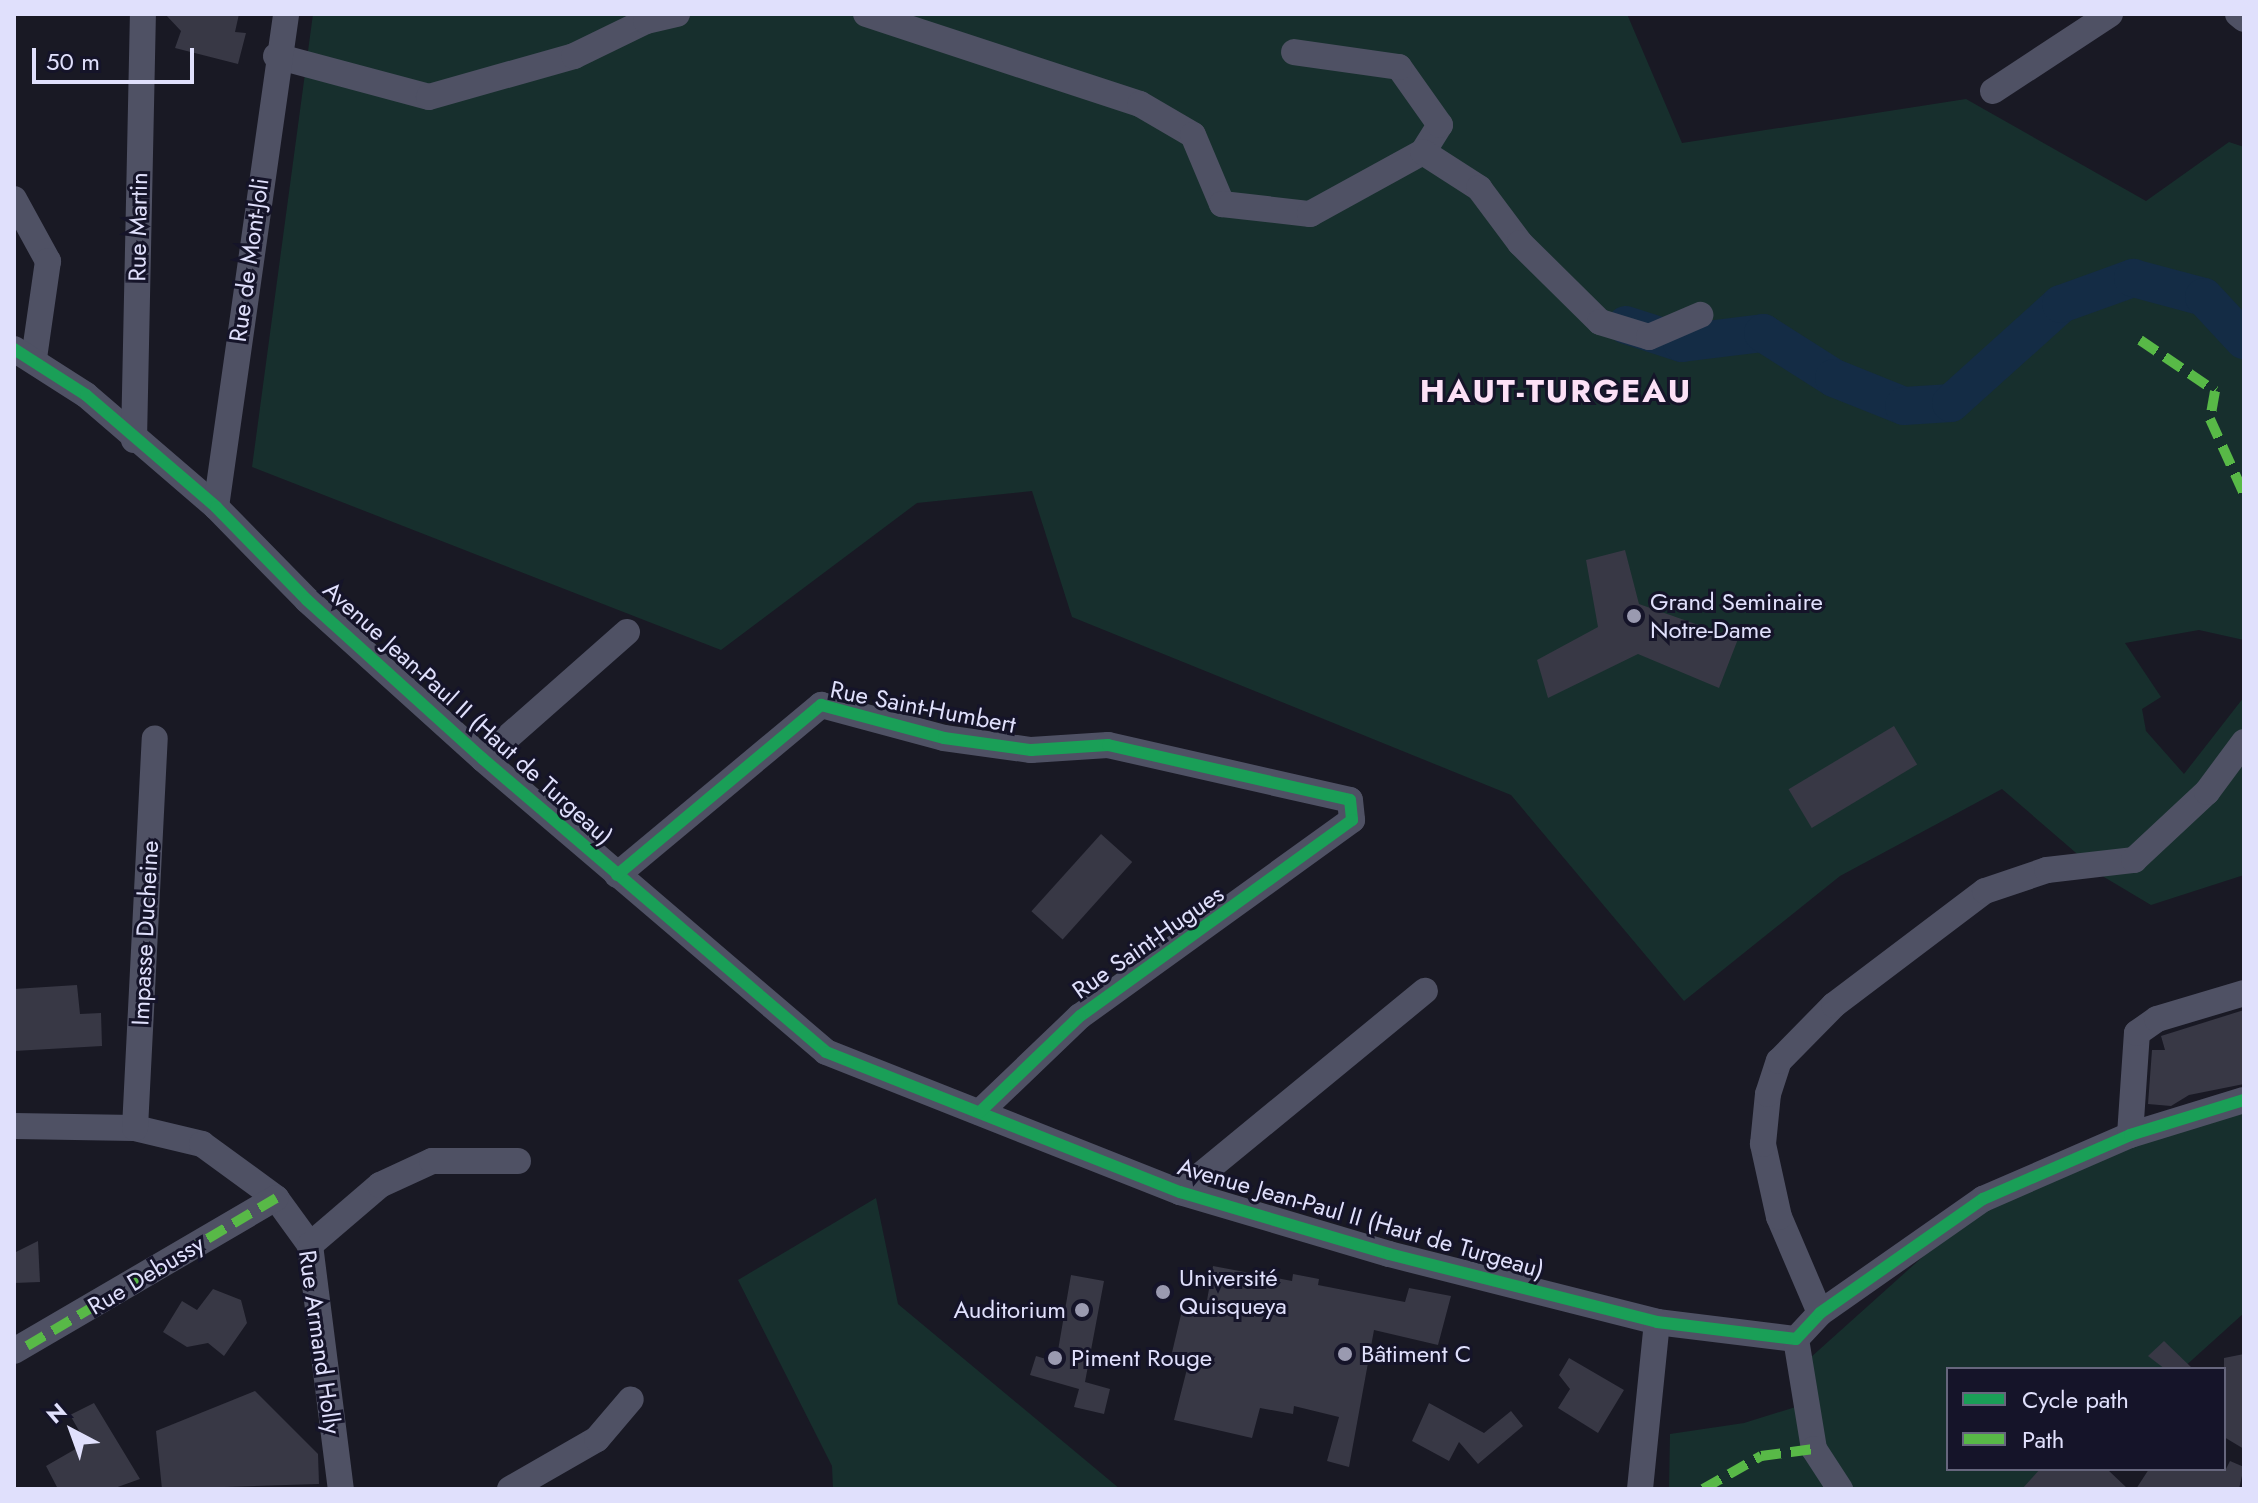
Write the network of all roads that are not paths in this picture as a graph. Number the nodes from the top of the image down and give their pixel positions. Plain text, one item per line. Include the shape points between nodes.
1 (143, 14) edge
2 (286, 14) edge
3 (677, 14) edge
4 (866, 14) edge
5 (2110, 14) edge
6 (2238, 14) edge
7 (2244, 19) edge
8 (1294, 52) dead end
9 (276, 56) junction
10 (1993, 91) dead end
11 (1423, 152) junction
12 (14, 199) edge
13 (1700, 315) dead end
14 (24, 354) edge
15 (134, 440) junction
16 (216, 507) junction
17 (627, 632) dead end
18 (155, 739) dead end
19 (2244, 742) edge
20 (483, 759) junction
21 (1352, 820) joint
22 (617, 875) junction
23 (1425, 991) dead end
24 (2244, 993) edge
25 (2244, 1100) edge
26 (980, 1112) junction
27 (14, 1126) edge
28 (135, 1128) junction
29 (2130, 1135) junction
30 (518, 1161) dead end
31 (1180, 1192) junction
32 (276, 1198) junction
33 (310, 1245) junction
34 (1820, 1313) junction
35 (1657, 1322) junction
36 (1796, 1339) junction
37 (14, 1351) edge
38 (631, 1399) dead end
39 (341, 1489) edge
40 (510, 1489) edge
41 (1640, 1489) edge
42 (1840, 1489) edge

1 - 15 street, Rue Martin
2 - 9 street, Rue de Mont-Joli
3 - 9 street via 646,21 574,56 429,97
4 - 11 street via 1140,104 1193,135 1222,204 1310,214
5 - 10 street
6 - 7 street
8 - 11 street via 1399,67 1440,125
9 - 16 street, Rue de Mont-Joli
11 - 13 street via 1479,188 1520,243 1600,322 1649,337
12 - 14 street via 48,261
14 - 15 street, Avenue Jean-Paul II (Haut de Turgeau)
15 - 16 street, Avenue Jean-Paul II (Haut de Turgeau)
16 - 20 street, Avenue Jean-Paul II (Haut de Turgeau) via 307,600
17 - 20 street
18 - 28 street, Impasse Ducheine
19 - 34 street via 2207,792 2134,860 2047,870 1985,891 1834,1005 1779,1061 1768,1094 1763,1144 1779,1217
20 - 22 street, Avenue Jean-Paul II (Haut de Turgeau)
21 - 22 street, Rue Saint-Humbert via 1350,800 1108,745 1031,750 944,738 821,705
21 - 26 street, Rue Saint-Hugues via 1080,1016
22 - 26 street, Avenue Jean-Paul II (Haut de Turgeau) via 826,1052 870,1075
23 - 31 street
24 - 29 street via 2157,1019 2137,1033
25 - 29 street
26 - 31 street, Avenue Jean-Paul II (Haut de Turgeau)
27 - 28 street, Rue Armand Holly
28 - 32 street, Rue Armand Holly via 202,1144
29 - 34 street via 1983,1199
30 - 33 street via 432,1161 380,1185
31 - 35 street, Avenue Jean-Paul II (Haut de Turgeau) via 1389,1254
32 - 33 street, Rue Armand Holly
32 - 37 street, Rue Debussy
33 - 39 street, Rue Armand Holly
34 - 36 street
35 - 36 street, Avenue Jean-Paul II (Haut de Turgeau)
35 - 41 street
36 - 42 street via 1814,1449
38 - 40 street via 597,1439

